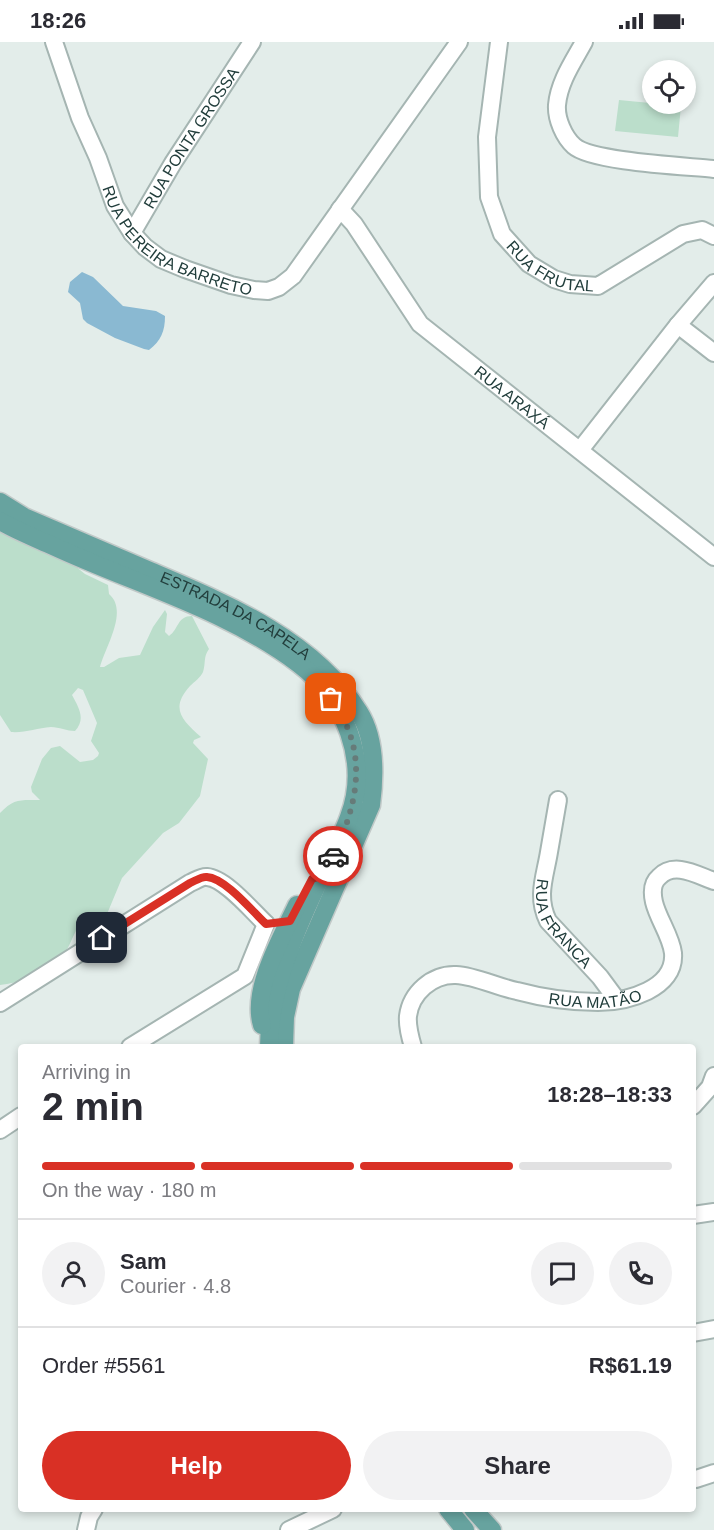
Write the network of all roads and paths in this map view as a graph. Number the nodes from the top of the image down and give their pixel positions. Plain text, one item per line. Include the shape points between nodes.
1 (54, 42) edge
2 (252, 42) edge
3 (459, 42) edge
4 (584, 42) edge
5 (496, 45) edge
6 (714, 169) edge
7 (340, 210) junction
8 (132, 233) junction
9 (714, 236) edge
10 (714, 283) edge
11 (678, 325) junction
12 (714, 353) edge
13 (580, 450) junction
14 (0, 502) edge
15 (0, 521) edge
16 (714, 557) edge
17 (558, 800) dead end
18 (714, 881) edge
19 (322, 892) junction
20 (290, 921) junction
21 (266, 924) junction
22 (245, 976) junction
23 (261, 999) junction
24 (617, 1000) junction
25 (0, 1003) edge
26 (135, 1044) edge
27 (274, 1044) edge
28 (412, 1044) edge
29 (714, 1076) edge
30 (696, 1103) edge
31 (18, 1118) edge
32 (0, 1130) edge
33 (714, 1212) edge
34 (696, 1215) edge
35 (713, 1332) edge
36 (696, 1333) edge
37 (714, 1473) edge
38 (696, 1479) edge
39 (92, 1512) edge
40 (327, 1512) edge
41 (450, 1512) edge
42 (86, 1530) edge
43 (289, 1530) edge
44 (465, 1530) edge

1 - 8 street, RUA PEREIRA BARRETO via 115,206
2 - 8 street, RUA PONTA GROSSA
3 - 7 street, RUA PEREIRA BARRETO
4 - 6 street via 563,80 556,106 562,130 575,147 598,157
5 - 9 street, RUA FRUTAL via 487,137 489,197 502,234 529,264 562,282 598,286 683,234 702,231
7 - 8 street, RUA PEREIRA BARRETO via 293,276 268,291 231,285 161,259
7 - 13 street, RUA ARAXÁ via 354,224 420,324
10 - 11 street
11 - 12 street
11 - 13 street
13 - 16 street, RUA ARAXÁ
14 - 19 main road, ESTRADA DA CAPELA via 251,617 309,655 360,712 373,758 371,805
15 - 19 main road, ESTRADA DA CAPELA via 231,622 293,660 321,686 341,713 352,738 357,780 351,815
17 - 24 street, RUA FRANCA via 541,888 542,909 548,921
18 - 24 street, RUA MATÃO via 673,869 657,879 654,902 673,952 672,966 665,981 651,990
19 - 20 main road via 312,879
19 - 27 main road, ESTRADA DA CAPELA
20 - 21 street
20 - 23 main road via 271,959
21 - 22 street
21 - 25 street via 224,884 205,876
22 - 23 street
22 - 26 street
23 - 27 main road via 261,1024
24 - 28 street, RUA MATÃO via 569,1000 518,992 469,977 442,977 429,982 411,1003 408,1017
29 - 30 street via 710,1088
31 - 32 street
33 - 34 street
35 - 36 street
37 - 38 street
39 - 42 street
40 - 43 street
41 - 44 main road

